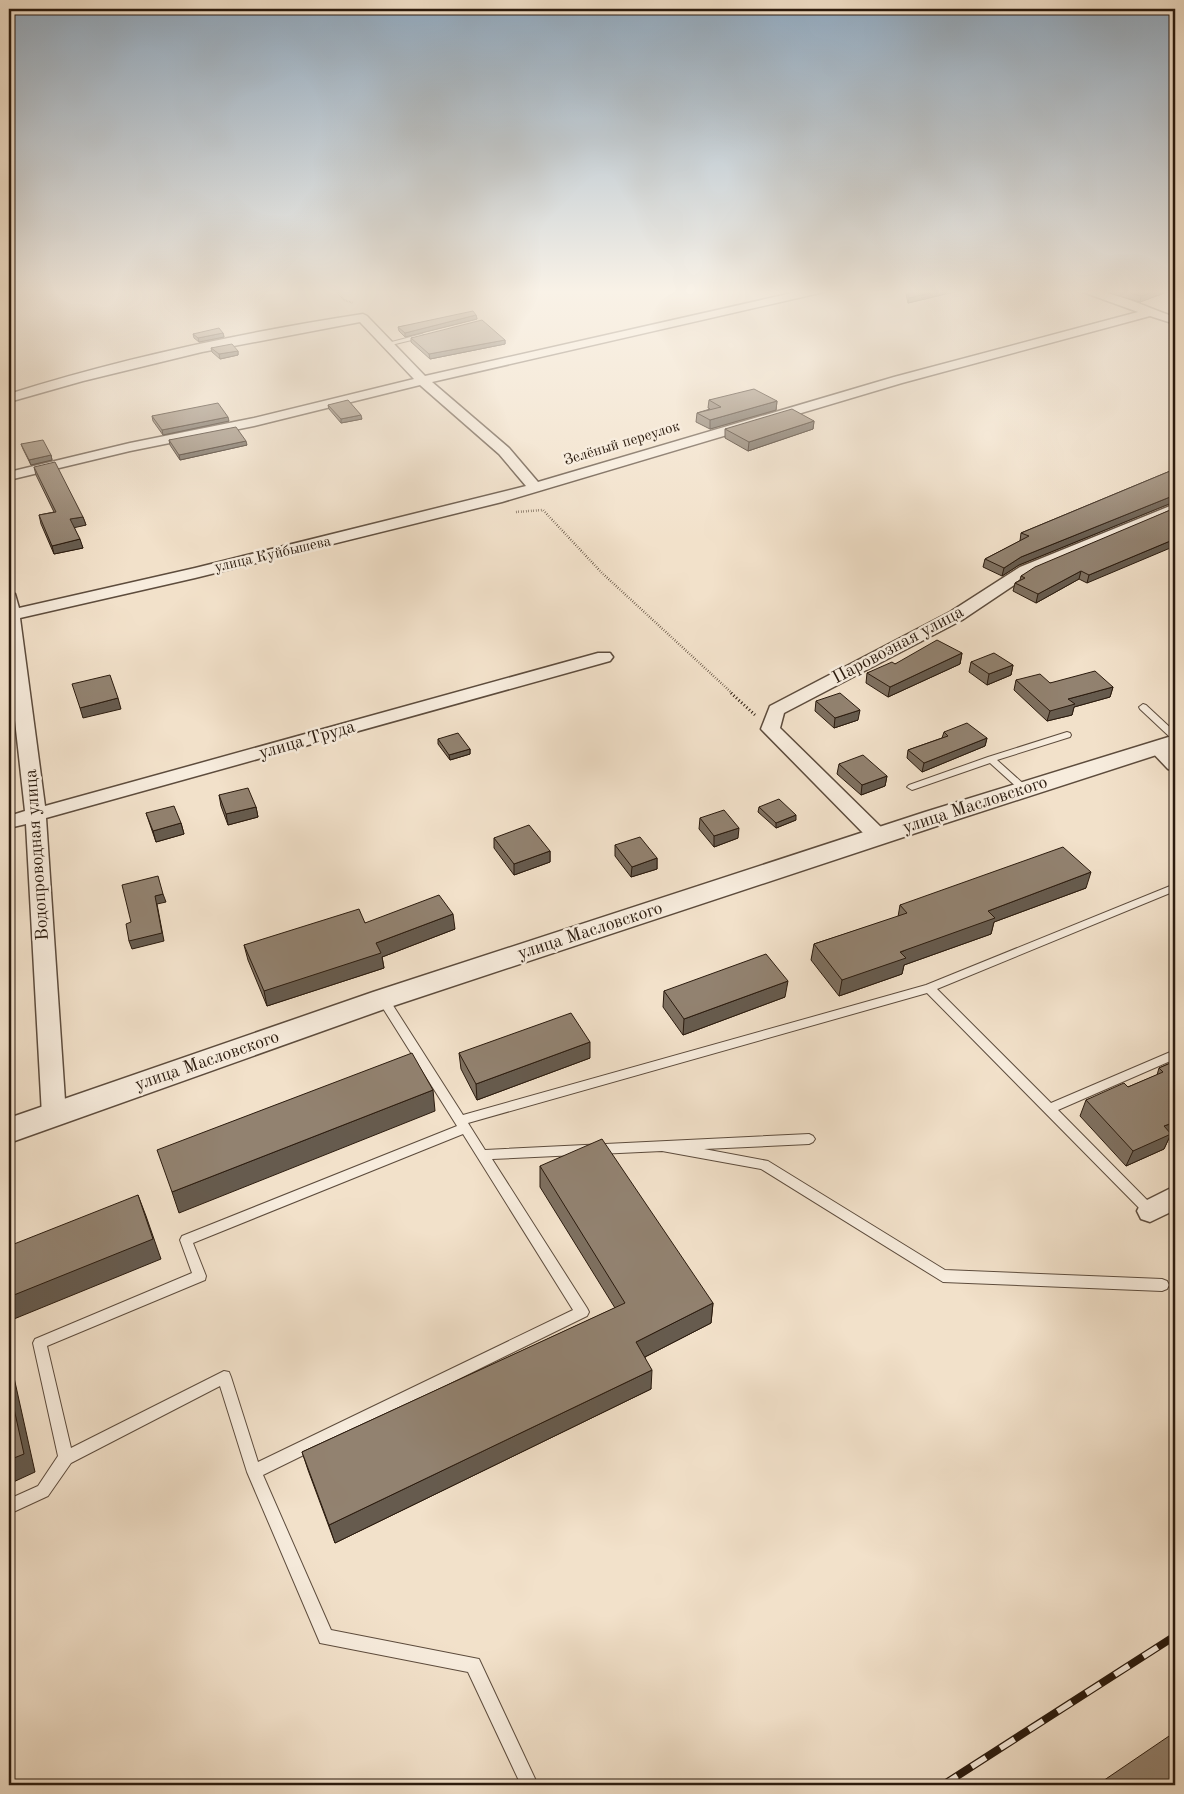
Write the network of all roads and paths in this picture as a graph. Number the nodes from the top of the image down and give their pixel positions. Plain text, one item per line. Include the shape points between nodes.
1 (100, 373) edge
2 (414, 373) edge
3 (458, 373) edge
4 (930, 373) edge
5 (422, 381) junction
6 (9, 398) edge
7 (9, 476) edge
8 (536, 488) junction
9 (497, 499) junction
10 (1175, 508) edge
11 (10, 608) edge
12 (604, 657) dead end
13 (1143, 707) dead end
14 (770, 729) junction
15 (1067, 734) dead end
16 (1171, 748) edge
17 (991, 759) junction
18 (912, 787) dead end
19 (1024, 790) junction
20 (36, 816) junction
21 (9, 822) edge
22 (878, 836) junction
23 (1175, 887) edge
24 (929, 988) junction
25 (383, 999) junction
26 (1175, 1054) edge
27 (1049, 1109) junction
28 (54, 1115) junction
29 (463, 1124) junction
30 (9, 1130) edge
31 (809, 1139) dead end
32 (661, 1146) junction
33 (482, 1155) junction
34 (1175, 1197) edge
35 (1150, 1211) joint
36 (1162, 1285) dead end
37 (66, 1458) junction
38 (254, 1472) junction
39 (9, 1507) edge
40 (530, 1785) edge

1 - 6 street
2 - 5 street
3 - 5 street
4 - 8 street, Зелёный переулок via 768,417
5 - 7 street
5 - 8 street via 504,451
8 - 9 street, улица Куйбышева
9 - 11 street, улица Куйбышева via 195,573
9 - 14 path via 502,510 543,510 602,573
10 - 14 street, Паровозная улица via 1026,570 956,616 776,710
11 - 20 street, Водопроводная улица
12 - 20 street, улица Труда
13 - 16 lane
14 - 22 street
15 - 17 lane
16 - 19 street, улица Масловского
17 - 18 lane
17 - 19 lane
19 - 22 street, улица Масловского
20 - 21 street, улица Труда
20 - 28 street, Водопроводная улица
22 - 25 street, улица Масловского
23 - 24 lane
24 - 27 lane
24 - 29 lane
25 - 28 street, улица Масловского
25 - 29 lane
26 - 27 lane
27 - 35 lane
28 - 30 street, улица Масловского
29 - 33 lane
29 - 37 lane via 186,1240 200,1276 40,1342
31 - 32 lane
32 - 33 lane
32 - 36 lane via 764,1165 944,1276
33 - 38 lane via 582,1312
34 - 35 street
37 - 38 lane via 224,1377
37 - 39 lane via 43,1491
38 - 40 lane via 326,1637 473,1665

